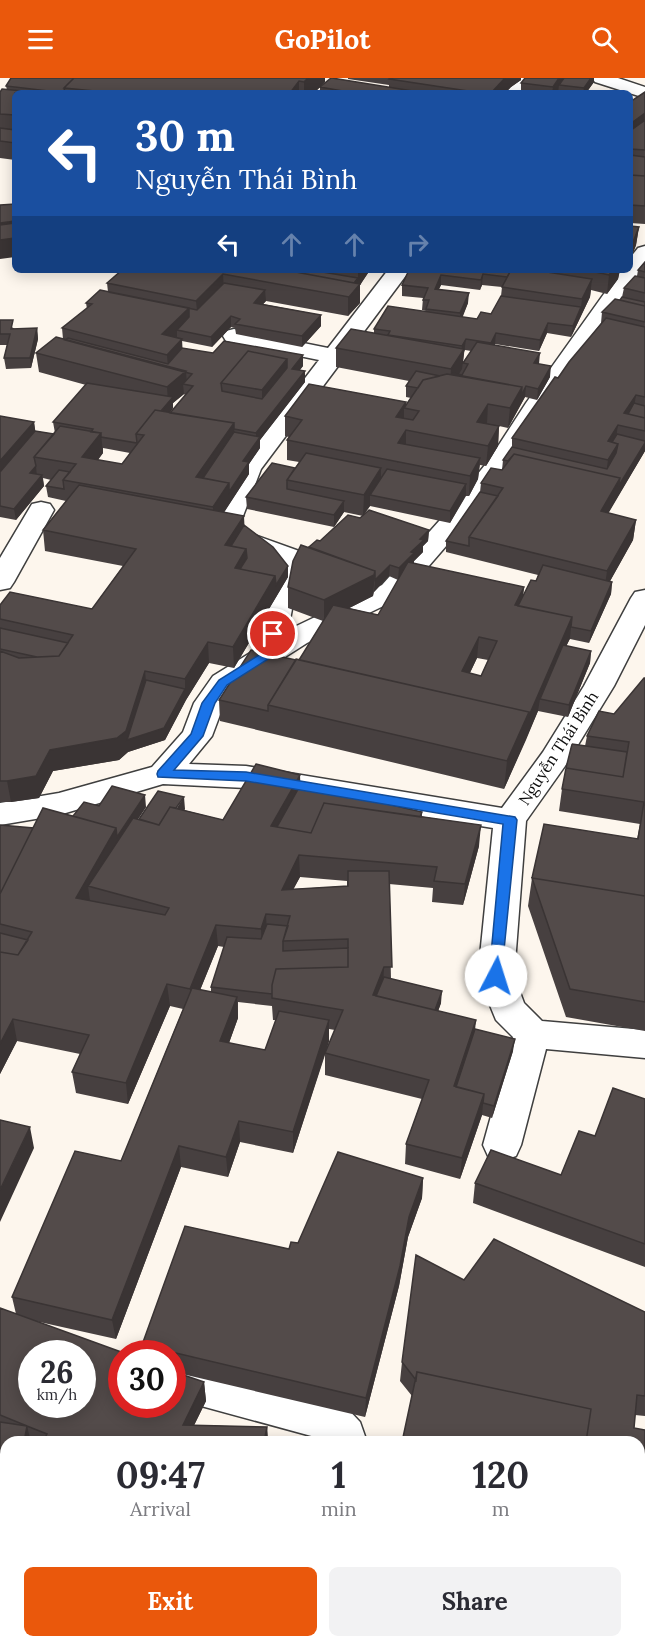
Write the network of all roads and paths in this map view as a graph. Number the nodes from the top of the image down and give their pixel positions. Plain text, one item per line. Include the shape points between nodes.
1 (601, 78) edge
2 (645, 93) edge
3 (645, 252) edge
4 (633, 269) edge
5 (397, 273) edge
6 (630, 273) edge
7 (234, 336) edge
8 (334, 356) junction
9 (41, 510) dead end
10 (0, 582) edge
11 (645, 598) edge
12 (269, 654) junction
13 (163, 774) junction
14 (0, 814) edge
15 (510, 820) junction
16 (532, 1034) junction
17 (645, 1044) edge
18 (502, 1145) dead end
19 (186, 1382) edge
20 (343, 1436) edge

1 - 2 street
3 - 4 street
5 - 8 street
6 - 12 street via 498,464 392,591
7 - 8 street
8 - 12 street via 249,468 223,533 289,557
9 - 10 street
11 - 15 street, Nguyễn Thái Bình via 599,686
12 - 13 street via 223,683 208,703 197,736
13 - 14 street, Nguyễn Thái Bình via 59,804
13 - 15 street, Nguyễn Thái Bình via 246,777
15 - 16 street via 496,976 509,1010
16 - 17 street
16 - 18 street
19 - 20 street via 328,1420

